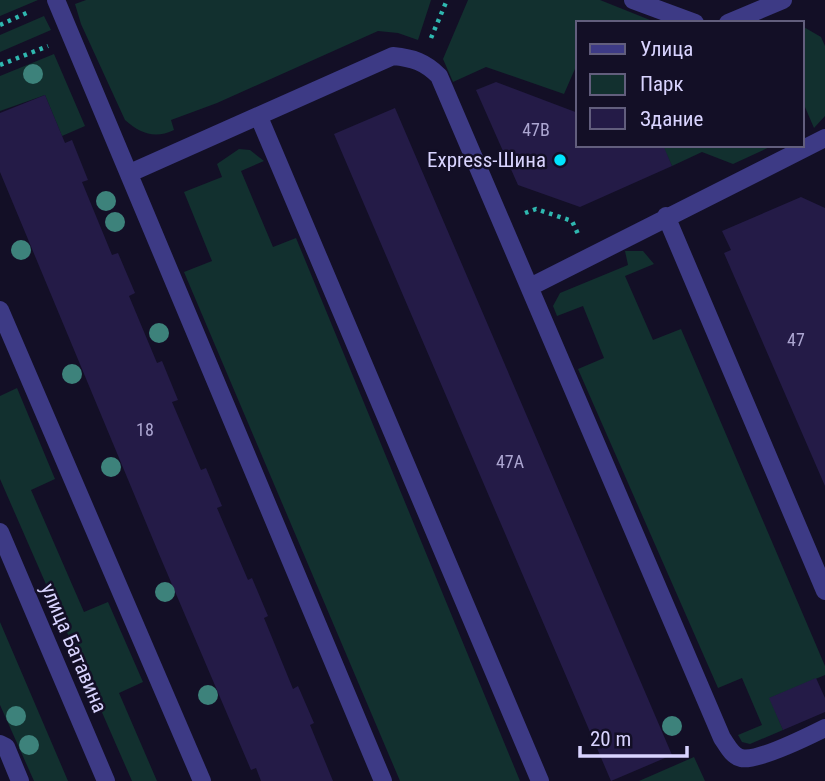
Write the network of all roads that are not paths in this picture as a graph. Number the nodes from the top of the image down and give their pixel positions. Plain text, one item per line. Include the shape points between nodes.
1 (56, 0) edge
2 (633, 0) edge
3 (783, 0) edge
4 (690, 21) edge
5 (733, 21) edge
6 (259, 117) junction
7 (825, 138) edge
8 (130, 173) junction
9 (666, 216) junction
10 (530, 287) junction
11 (0, 310) edge
12 (0, 532) edge
13 (825, 591) edge
14 (825, 729) edge
15 (0, 744) edge
16 (20, 781) edge
17 (106, 781) edge
18 (202, 781) edge
19 (383, 781) edge
20 (540, 781) edge

1 - 8 street
2 - 4 street
3 - 5 street
6 - 8 street
6 - 10 street via 378,61 393,56 422,61 439,76
6 - 20 street
7 - 9 street
8 - 19 street
9 - 10 street
9 - 13 street
10 - 14 street via 722,738 741,758 754,757
11 - 18 street
12 - 17 street, улица Батавина
15 - 16 street via 6,747

